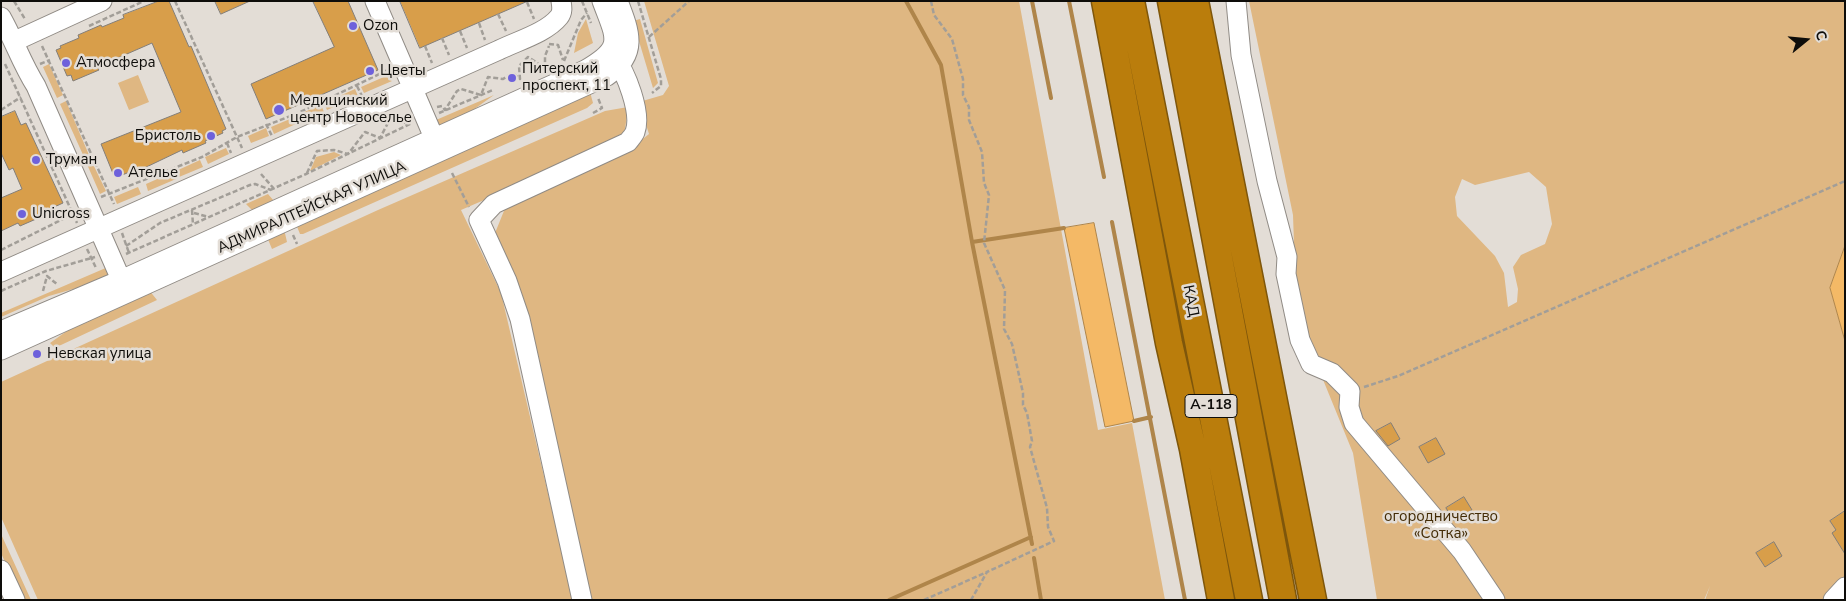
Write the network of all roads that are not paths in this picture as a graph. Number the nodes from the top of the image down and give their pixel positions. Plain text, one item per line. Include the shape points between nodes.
1 (102, 1) edge
2 (375, 1) edge
3 (561, 1) edge
4 (618, 1) edge
5 (1105, 1) edge
6 (1131, 1) edge
7 (1171, 1) edge
8 (1195, 1) edge
9 (1236, 1) edge
10 (594, 7) edge
11 (1, 17) edge
12 (15, 41) junction
13 (616, 59) junction
14 (413, 88) junction
15 (436, 144) junction
16 (1172, 212) junction
17 (99, 229) junction
18 (1, 272) edge
19 (124, 286) junction
20 (1, 331) edge
21 (1, 350) edge
22 (1192, 449) junction
23 (1, 570) edge
24 (1845, 587) edge
25 (15, 600) edge
26 (582, 600) edge
27 (1222, 600) edge
28 (1249, 600) edge
29 (1283, 600) edge
30 (1313, 600) edge
31 (1495, 600) edge
32 (1833, 600) edge

1 - 12 street
2 - 14 street
3 - 14 street via 559,16 540,30
4 - 13 street via 628,31 628,48
5 - 22 highway
6 - 16 highway, КАД / А-118
7 - 29 highway, А-118
8 - 30 highway
9 - 31 street via 1241,55 1267,181 1287,257 1286,274 1300,340 1311,364 1332,373 1350,391 1354,423 1462,551
10 - 13 street via 612,26
11 - 12 street
12 - 17 street via 23,66 36,86 81,210
13 - 15 street, АДМИРАЛТЕЙСКАЯ УЛИЦА via 592,84
13 - 26 street via 633,98 635,131 628,142 494,204 479,220 507,281 520,319
14 - 15 street
14 - 17 street
15 - 19 street, АДМИРАЛТЕЙСКАЯ УЛИЦА
16 - 22 highway
16 - 28 highway, КАД / А-118
17 - 18 street
17 - 19 street via 104,256
19 - 20 street, АДМИРАЛТЕЙСКАЯ УЛИЦА
19 - 21 street, АДМИРАЛТЕЙСКАЯ УЛИЦА
22 - 27 highway
23 - 25 street
24 - 32 street

